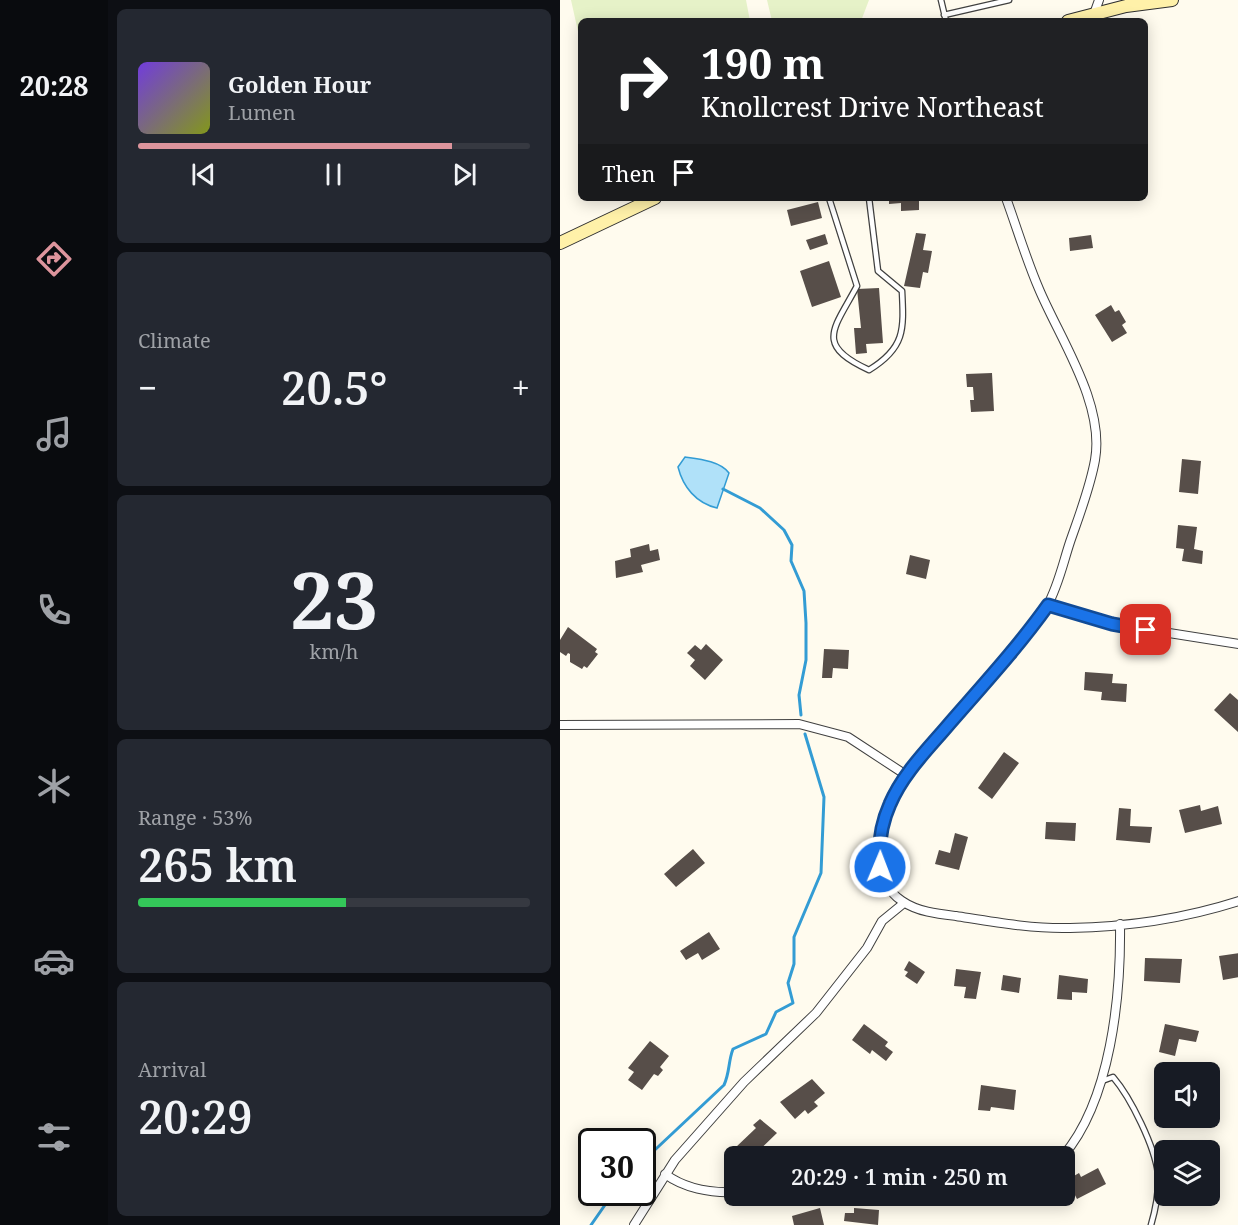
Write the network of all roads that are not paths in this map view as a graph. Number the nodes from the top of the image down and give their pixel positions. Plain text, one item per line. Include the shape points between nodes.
1 (941, 0) edge
2 (1009, 0) edge
3 (1099, 0) edge
4 (1172, 0) edge
5 (1094, 14) junction
6 (944, 15) junction
7 (945, 18) edge
8 (1079, 18) edge
9 (649, 201) edge
10 (830, 201) edge
11 (869, 201) edge
12 (1007, 201) edge
13 (560, 243) edge
14 (1048, 605) junction
15 (1238, 644) edge
16 (560, 725) edge
17 (906, 775) junction
18 (1238, 901) edge
19 (904, 903) junction
20 (1120, 924) junction
21 (1099, 1082) junction
22 (1070, 1146) edge
23 (665, 1174) junction
24 (724, 1191) edge
25 (634, 1225) edge
26 (1151, 1225) edge

1 - 6 lane
2 - 6 lane
3 - 5 street
4 - 5 street
5 - 8 street
6 - 7 lane
9 - 13 street
10 - 11 lane via 857,286 833,332 835,348 869,370 889,357 904,327 902,291 878,271
12 - 14 street via 1037,285 1087,395 1095,432 1095,461
14 - 15 street via 1112,624
14 - 17 street via 1022,641
16 - 17 street via 799,723 848,737
17 - 19 street via 887,810 878,846 880,867 890,890
18 - 20 street
19 - 20 street via 927,912 1011,924 1068,928
19 - 23 street via 882,921 867,948 822,1006 744,1082
20 - 21 street via 1117,999
21 - 22 street via 1084,1127
21 - 26 lane via 1113,1077 1128,1094 1145,1136 1158,1172 1157,1203
23 - 24 street via 678,1184
23 - 25 street

